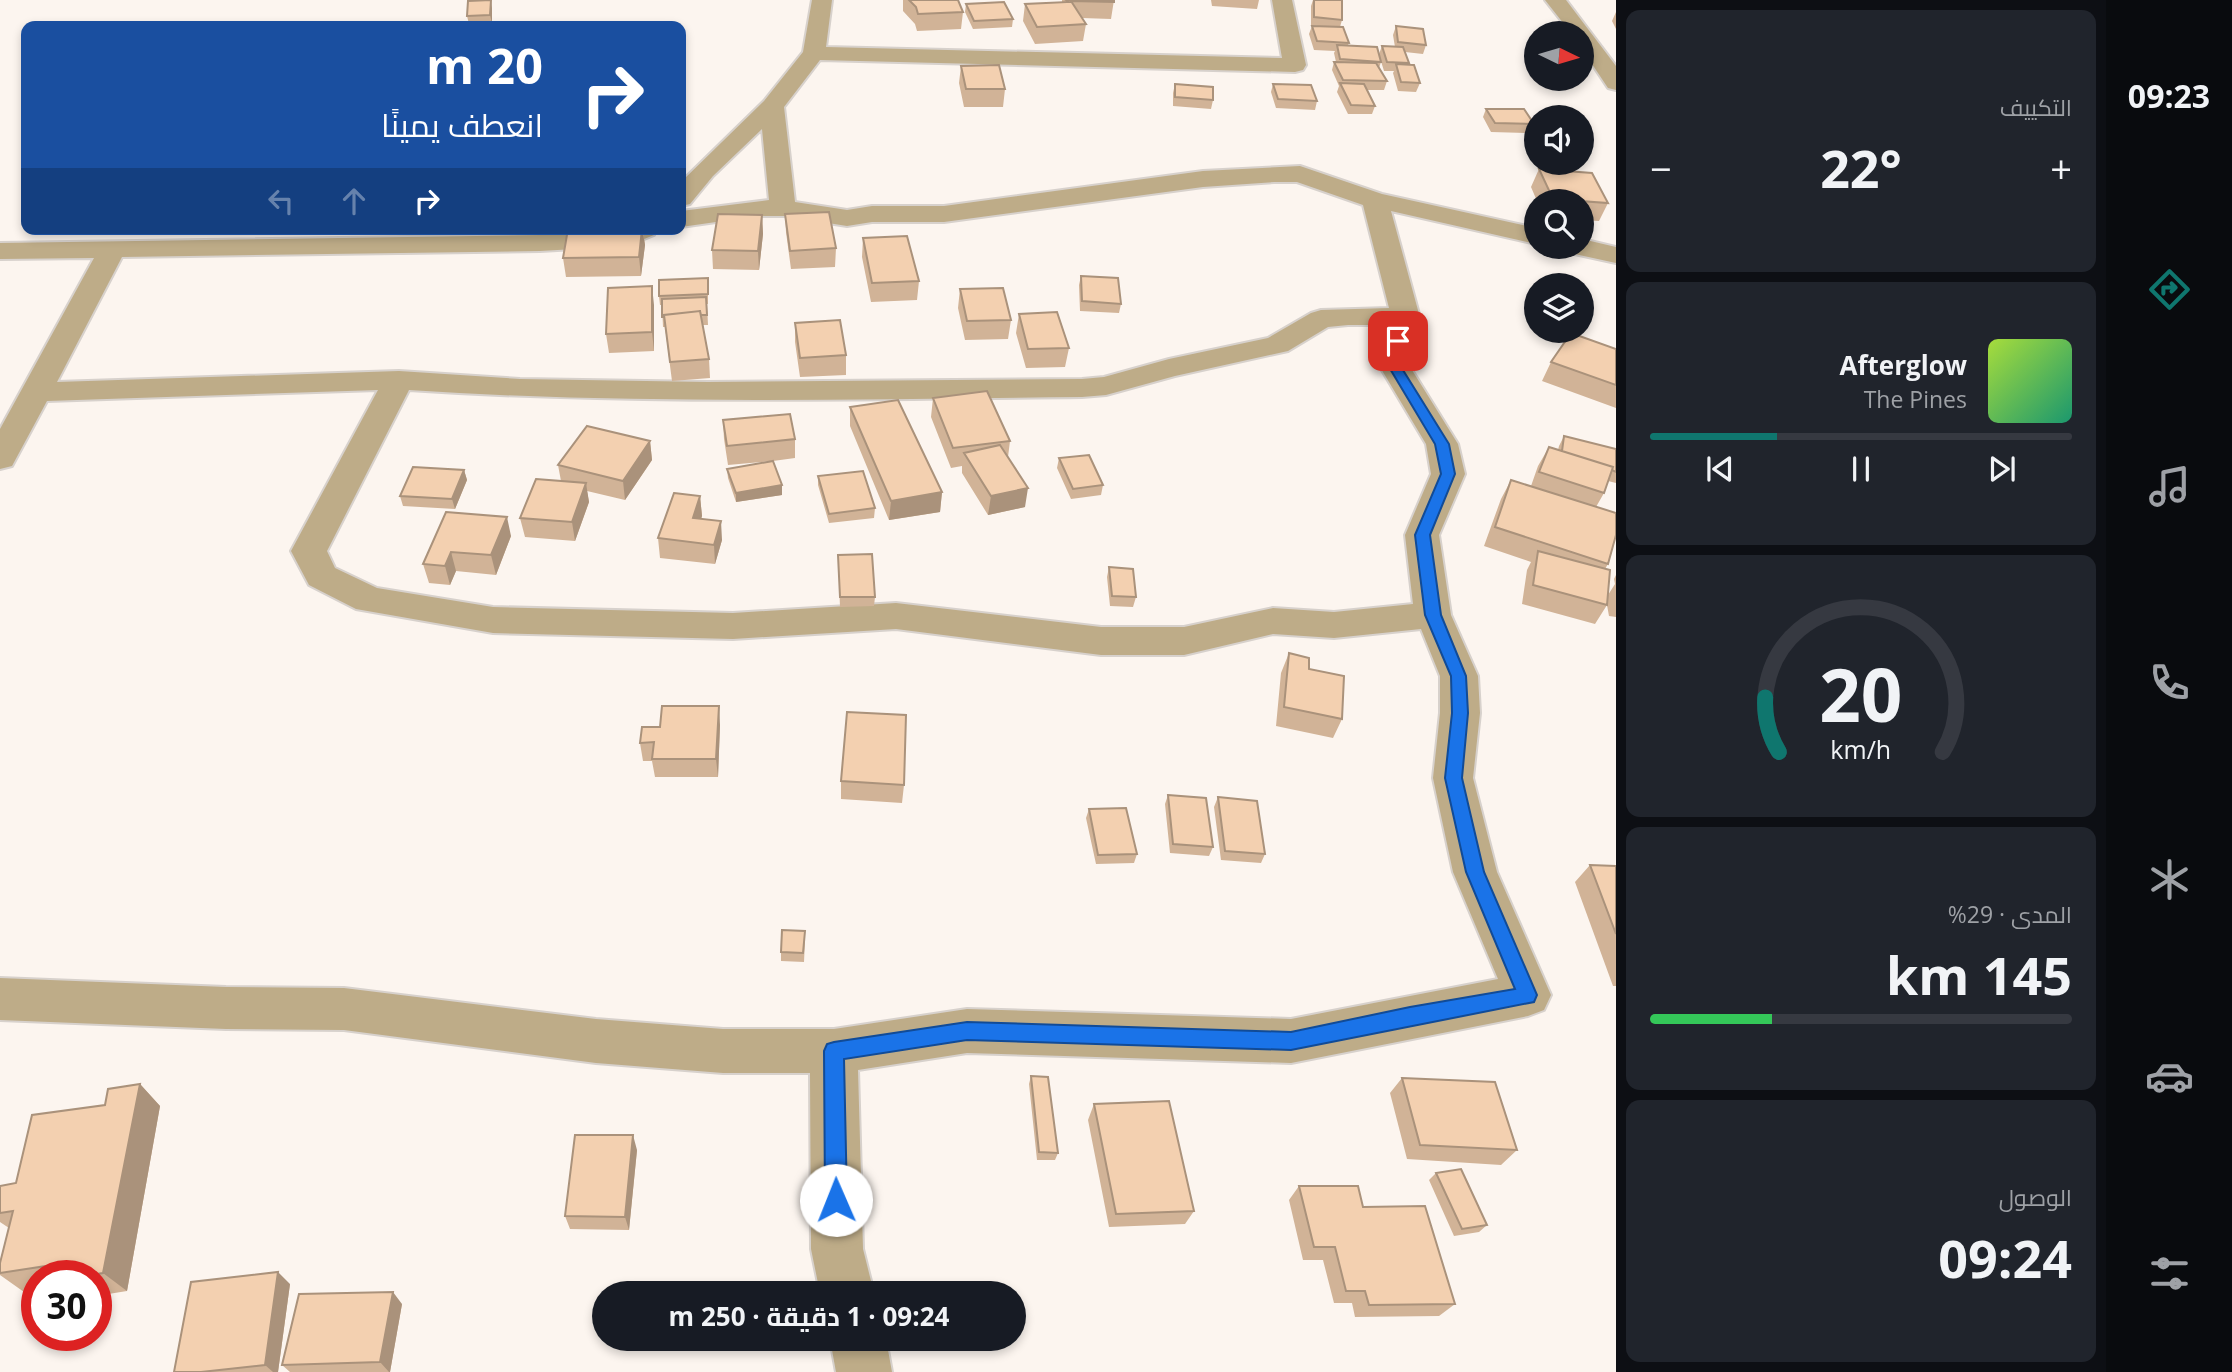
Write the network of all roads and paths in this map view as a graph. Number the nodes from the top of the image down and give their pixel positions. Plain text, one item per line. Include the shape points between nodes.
1 (822, 0) edge
2 (1282, 0) edge
3 (1555, 0) edge
4 (1572, 21) edge
5 (1594, 51) edge
6 (814, 53) junction
7 (1616, 83) edge
8 (772, 106) junction
9 (686, 192) edge
10 (1375, 200) junction
11 (784, 208) junction
12 (686, 218) edge
13 (1524, 233) edge
14 (633, 235) edge
15 (113, 249) junction
16 (1594, 250) edge
17 (0, 251) edge
18 (1616, 256) edge
19 (1405, 314) junction
20 (399, 380) junction
21 (36, 392) junction
22 (0, 459) edge
23 (1433, 615) junction
24 (0, 999) edge
25 (834, 1051) junction
26 (844, 1281) edge
27 (860, 1351) edge
28 (863, 1372) edge

1 - 6 street
2 - 6 street via 1295,65
3 - 4 street
5 - 7 street
6 - 8 street
8 - 9 street
8 - 11 street
10 - 11 street via 1315,178 1274,174 1203,179 944,214 847,218
10 - 13 street
10 - 19 street
11 - 12 street
14 - 15 street via 575,242
15 - 17 street
15 - 21 street
16 - 18 street
19 - 20 street via 1321,319 1277,345 1082,388 533,389
19 - 23 street via 1392,362 1442,444 1448,474 1422,535
20 - 21 street
20 - 23 street via 309,551 322,576 369,600 493,620 597,624 733,626 896,616 1101,641 1184,641 1273,621 1334,625
21 - 22 street
23 - 25 street via 1458,676 1460,713 1453,778 1475,872 1528,995 1291,1041 967,1031
24 - 25 street via 344,1009 596,1041 723,1051
25 - 26 street via 837,1249
27 - 28 street

